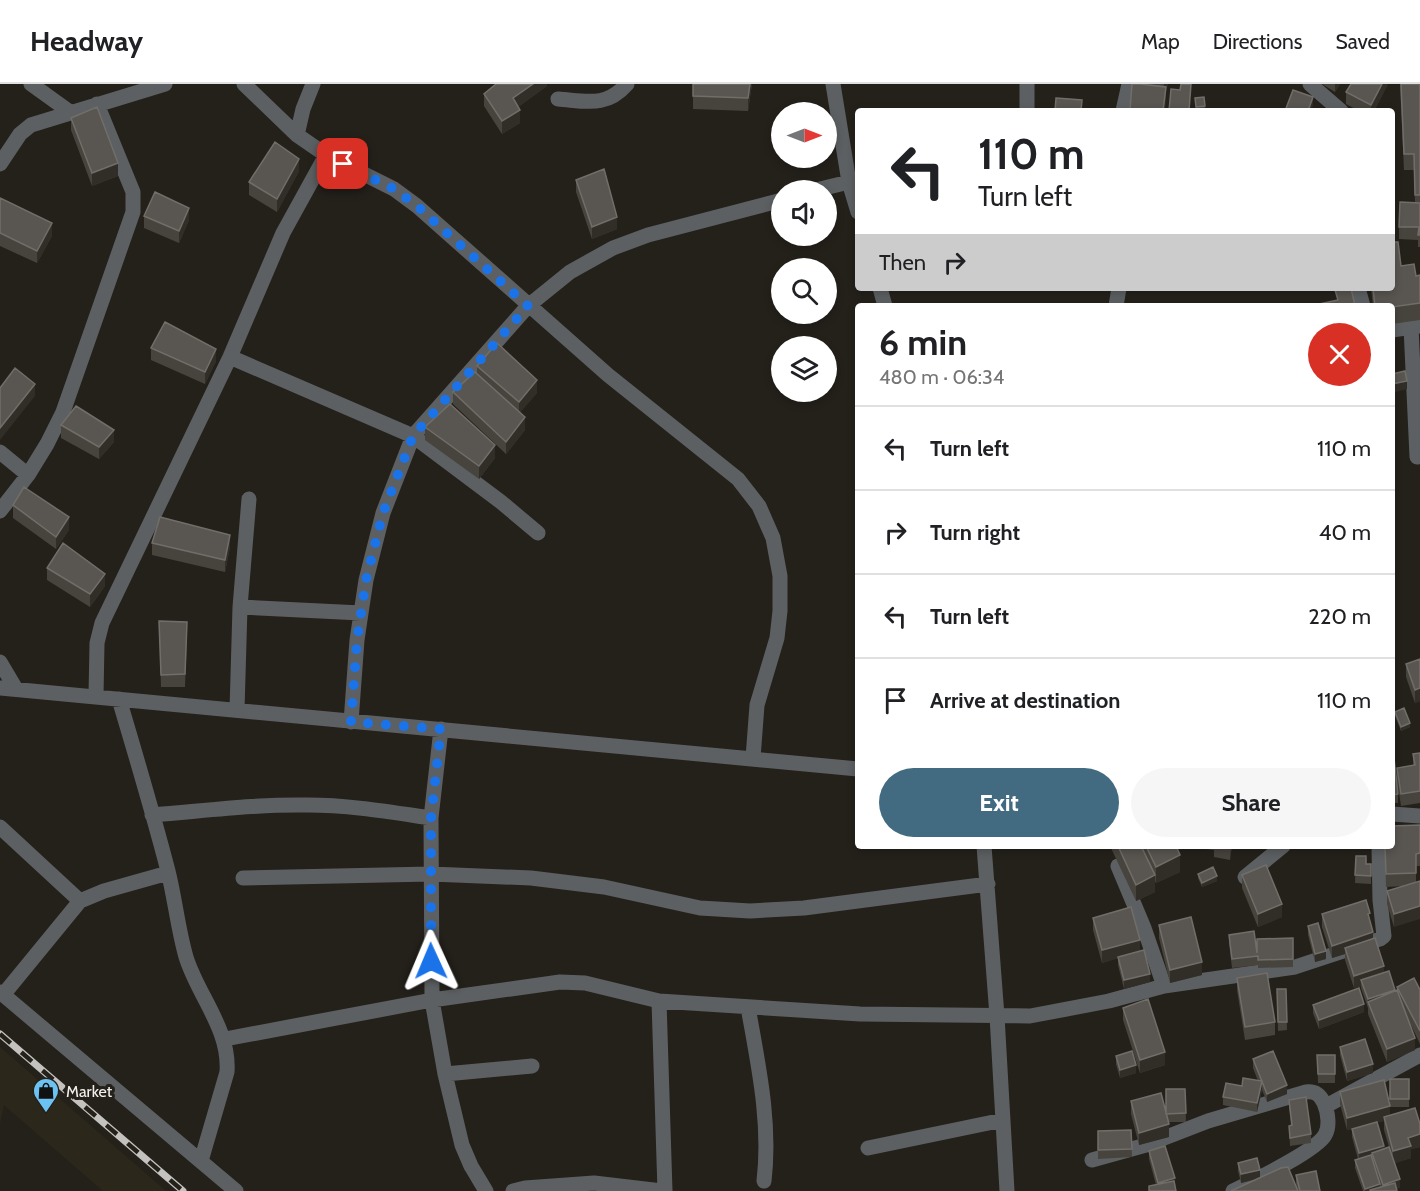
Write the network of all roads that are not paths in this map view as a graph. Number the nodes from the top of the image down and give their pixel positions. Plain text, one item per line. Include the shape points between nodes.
1 (31, 84) edge
2 (165, 84) edge
3 (244, 84) edge
4 (313, 84) edge
5 (627, 84) edge
6 (833, 84) edge
7 (1027, 84) edge
8 (1129, 84) edge
9 (1310, 84) edge
10 (558, 99) dead end
11 (97, 104) junction
12 (1027, 108) edge
13 (1125, 108) edge
14 (1338, 108) edge
15 (70, 112) junction
16 (297, 135) junction
17 (326, 155) junction
18 (0, 164) edge
19 (849, 182) junction
20 (837, 185) edge
21 (855, 202) edge
22 (771, 203) edge
23 (528, 306) junction
24 (1416, 326) edge
25 (1395, 330) edge
26 (230, 357) junction
27 (413, 436) junction
28 (0, 452) edge
29 (1417, 458) dead end
30 (28, 475) junction
31 (249, 499) dead end
32 (0, 511) edge
33 (538, 533) dead end
34 (240, 607) junction
35 (361, 613) junction
36 (0, 662) edge
37 (0, 688) edge
38 (16, 689) junction
39 (96, 696) junction
40 (119, 699) junction
41 (237, 710) junction
42 (351, 722) junction
43 (441, 729) junction
44 (753, 758) junction
45 (855, 768) edge
46 (1395, 814) edge
47 (152, 815) junction
48 (1420, 816) edge
49 (431, 818) junction
50 (0, 827) edge
51 (984, 849) edge
52 (1279, 849) edge
53 (1379, 849) edge
54 (1118, 866) edge
55 (168, 873) junction
56 (431, 874) junction
57 (1245, 877) edge
58 (243, 878) dead end
59 (988, 884) junction
60 (80, 901) junction
61 (1164, 986) junction
62 (2, 994) edge
63 (432, 1000) junction
64 (659, 1001) junction
65 (748, 1007) junction
66 (997, 1016) junction
67 (225, 1039) junction
68 (1420, 1055) edge
69 (532, 1066) dead end
70 (445, 1074) junction
71 (1326, 1106) junction
72 (1003, 1120) junction
73 (868, 1148) dead end
74 (1092, 1160) dead end
75 (201, 1161) junction
76 (764, 1181) dead end
77 (1002, 1188) edge
78 (483, 1190) edge
79 (236, 1191) edge
80 (513, 1191) edge
81 (664, 1191) edge
82 (1233, 1191) edge

1 - 15 street
2 - 11 street
3 - 16 street
4 - 16 street
5 - 10 street via 605,100
6 - 19 street
7 - 12 street
8 - 13 street
9 - 14 street
11 - 15 street
11 - 30 street via 133,192 133,212 63,412
15 - 18 street via 31,125 20,134
16 - 17 street
17 - 23 street via 394,189 417,206
17 - 26 street via 283,233
19 - 20 street
19 - 21 street
22 - 23 street via 613,248 570,272
23 - 27 street
23 - 44 street via 738,480 759,506 773,538 780,576 780,611 777,638 757,705
24 - 25 street
24 - 29 street
26 - 27 street
26 - 39 street via 102,623 97,643
27 - 33 street
27 - 35 street via 383,513
28 - 30 street
30 - 32 street
31 - 34 street
34 - 35 street
34 - 41 street
35 - 42 street
36 - 38 street
37 - 38 street
38 - 39 street
39 - 40 street
40 - 41 street
40 - 47 street
41 - 42 street
42 - 43 street
43 - 44 street
43 - 49 street
44 - 45 street
46 - 48 street
47 - 49 street via 310,805
47 - 55 street
49 - 56 street
50 - 60 street
51 - 59 street
52 - 57 street
53 - 61 street via 1385,930 1380,939 1295,967
54 - 61 street
55 - 60 street
55 - 67 street via 186,957
56 - 58 street
56 - 59 street via 531,878 604,887 700,908 750,911 804,908
56 - 63 street
59 - 66 street
60 - 62 street
61 - 66 street via 1065,1010
62 - 75 street
63 - 64 street via 560,982 585,983
63 - 67 street
63 - 70 street
64 - 65 street
64 - 81 street
65 - 66 street
65 - 76 street via 766,1124
66 - 72 street
67 - 75 street via 227,1072
68 - 71 street
69 - 70 street
70 - 78 street via 462,1144
71 - 74 street via 1319,1095 1306,1092
71 - 82 street via 1325,1135 1314,1146
72 - 73 street
72 - 77 street
75 - 79 street
80 - 81 street via 594,1184

